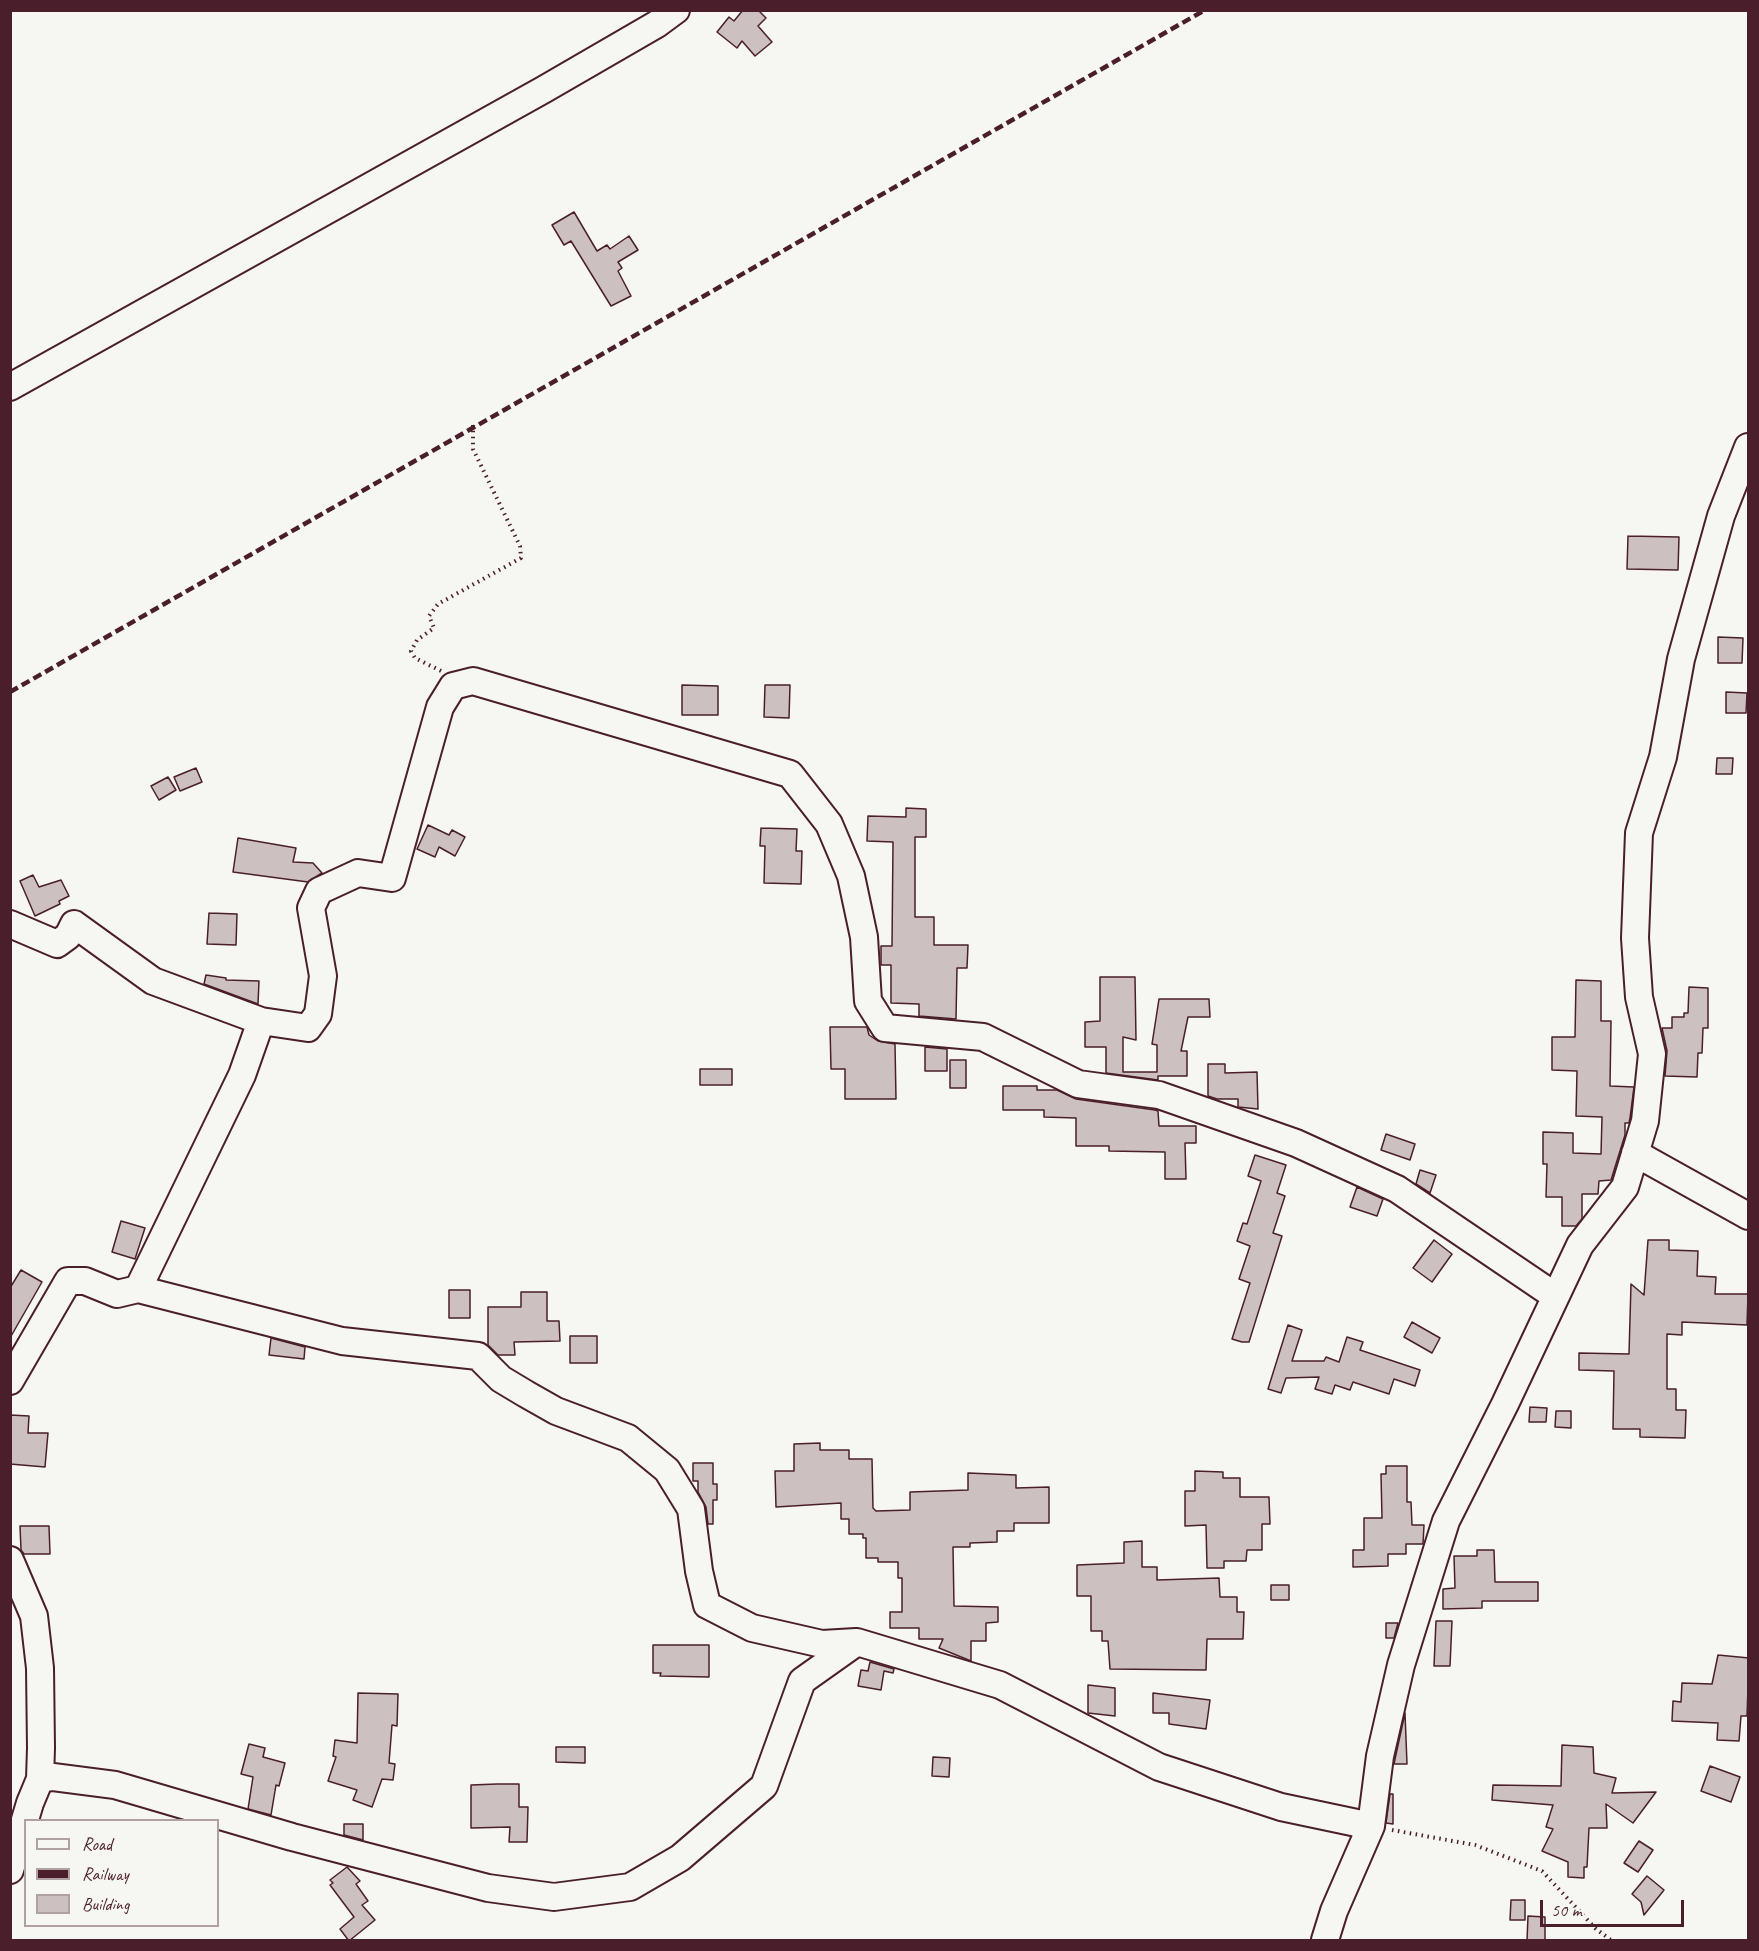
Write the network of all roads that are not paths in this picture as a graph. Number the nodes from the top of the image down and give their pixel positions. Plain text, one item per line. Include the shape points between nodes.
1 (676, 10) edge
2 (10, 387) edge
3 (1749, 447) edge
4 (10, 924) edge
5 (261, 1021) junction
6 (1635, 1153) junction
7 (1749, 1216) edge
8 (138, 1289) junction
9 (1555, 1296) junction
10 (10, 1381) edge
11 (10, 1560) edge
12 (857, 1642) junction
13 (40, 1779) junction
14 (25, 1819) edge
15 (24, 1823) edge
16 (1371, 1826) junction
17 (10, 1870) edge
18 (1325, 1941) edge

1 - 2 street via 543,90
3 - 6 street via 1718,527 1682,659 1663,757 1639,833 1635,938 1639,997 1652,1054 1645,1120
4 - 5 street via 57,944 68,936 74,924 153,981
5 - 8 street via 242,1075
5 - 9 street via 308,1028 318,1014 322,976 311,908 319,891 358,873 392,878 440,707 453,686 473,681 790,774 829,824 851,876 864,937 868,1001 885,1028 983,1037 1078,1084 1159,1095 1296,1143 1397,1189
6 - 7 street
6 - 9 street via 1625,1187 1580,1245
8 - 10 street via 117,1294 85,1281 68,1281
8 - 12 street via 342,1341 478,1356 501,1379 556,1411 628,1438 667,1470 691,1509 707,1605 752,1628 822,1644
9 - 16 street via 1446,1521 1401,1665 1380,1756
11 - 13 street via 34,1616 40,1668
12 - 13 street via 802,1681 764,1786 680,1858 630,1887 554,1897 488,1888 292,1837 115,1785 53,1777
12 - 16 street via 1000,1685 1159,1767 1281,1807
13 - 14 street
15 - 17 street
16 - 18 street

